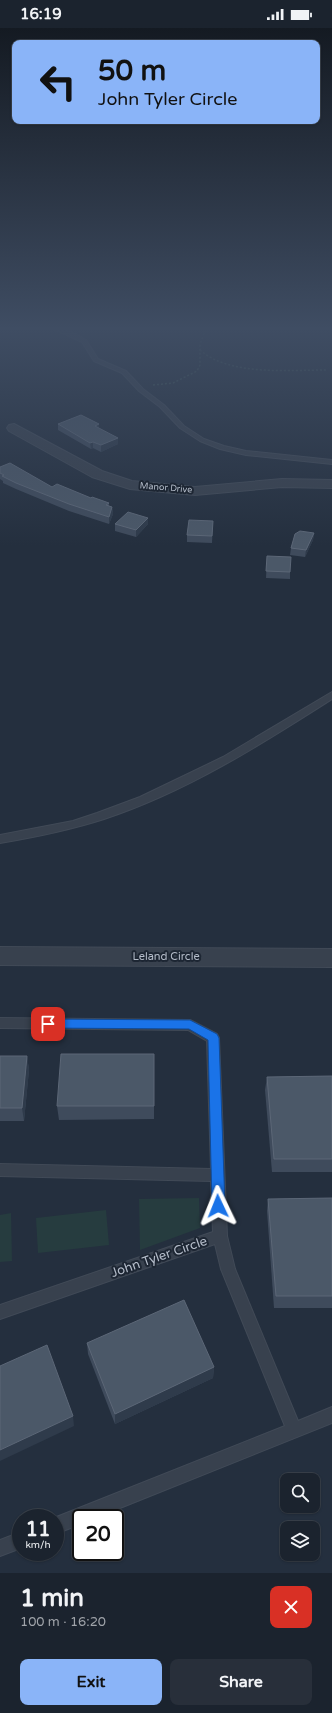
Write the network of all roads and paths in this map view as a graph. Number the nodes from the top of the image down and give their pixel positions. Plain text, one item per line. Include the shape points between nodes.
1 (156, 401) edge
2 (14, 428) dead end
3 (332, 462) edge
4 (332, 484) edge
5 (332, 695) edge
6 (0, 839) edge
7 (0, 956) edge
8 (332, 958) edge
9 (0, 1023) edge
10 (0, 1170) edge
11 (217, 1175) junction
12 (220, 1236) junction
13 (0, 1312) edge
14 (332, 1415) edge
15 (294, 1430) junction
16 (64, 1522) edge
17 (12, 1543) edge
18 (0, 1548) edge

1 - 3 lane via 185,430 210,444 253,454
2 - 4 street, Manor Drive via 97,474 130,485 195,491 282,483
5 - 6 lane via 286,725 159,794 88,820
7 - 8 street, Leland Circle
9 - 11 lane, John Tyler Circle via 190,1024 213,1038
10 - 11 lane
11 - 12 lane, John Tyler Circle
12 - 13 lane, John Tyler Circle
12 - 15 lane via 228,1269
14 - 15 lane
15 - 16 lane
17 - 18 lane

